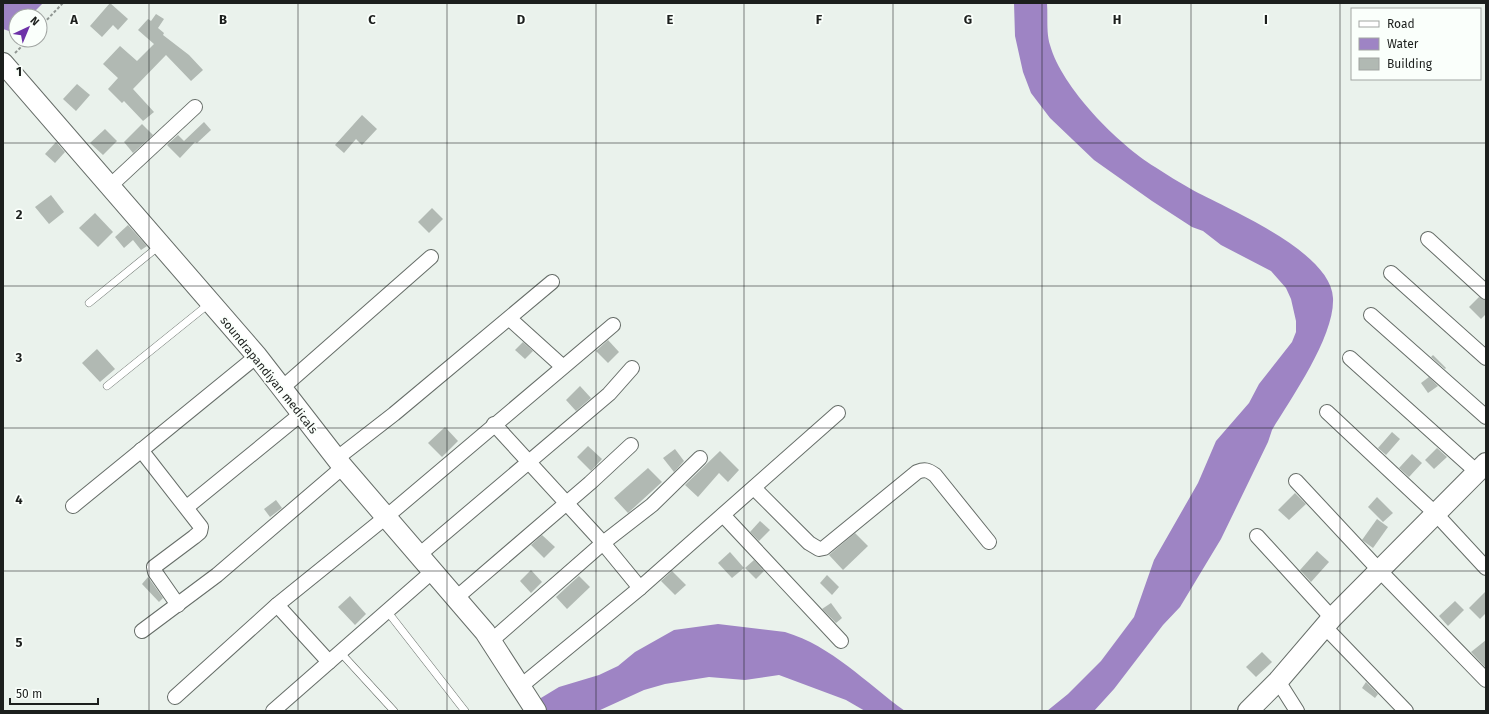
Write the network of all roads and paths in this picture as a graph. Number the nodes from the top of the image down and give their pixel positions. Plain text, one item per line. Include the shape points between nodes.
1 (63, 3) edge
2 (48, 19) edge
3 (20, 48) edge
4 (4, 64) edge
5 (195, 108) dead end
6 (110, 186) junction
7 (1428, 239) dead end
8 (161, 245) junction
9 (431, 257) dead end
10 (1391, 273) dead end
11 (552, 282) dead end
12 (1486, 292) edge
13 (89, 303) dead end
14 (211, 303) junction
15 (1371, 315) dead end
16 (510, 318) junction
17 (613, 325) dead end
18 (257, 356) junction
19 (1350, 358) dead end
20 (1486, 358) edge
21 (562, 366) junction
22 (632, 368) dead end
23 (107, 386) dead end
24 (282, 388) junction
25 (1327, 412) dead end
26 (838, 413) dead end
27 (301, 414) junction
28 (1486, 417) edge
29 (494, 424) junction
30 (631, 445) dead end
31 (141, 450) junction
32 (700, 458) dead end
33 (528, 462) junction
34 (339, 463) junction
35 (1481, 468) edge
36 (1296, 481) dead end
37 (754, 488) junction
38 (566, 504) junction
39 (73, 506) dead end
40 (187, 508) junction
41 (1436, 514) junction
42 (724, 515) junction
43 (386, 517) junction
44 (1257, 536) dead end
45 (989, 542) dead end
46 (603, 543) junction
47 (418, 555) junction
48 (1486, 568) edge
49 (1379, 570) junction
50 (433, 572) junction
51 (640, 588) junction
52 (456, 598) junction
53 (178, 605) junction
54 (277, 605) junction
55 (387, 611) junction
56 (1328, 622) junction
57 (142, 631) dead end
58 (491, 641) junction
59 (841, 641) dead end
60 (340, 652) junction
61 (329, 662) junction
62 (1486, 680) edge
63 (1278, 681) junction
64 (524, 690) junction
65 (175, 697) dead end
66 (274, 711) edge
67 (394, 711) edge
68 (465, 711) edge
69 (536, 711) edge
70 (1248, 711) edge
71 (1297, 711) edge
72 (1406, 711) edge

1 - 2 path
3 - 4 path
4 - 6 main road, soundrapandiyan medicals
5 - 6 street
6 - 8 main road, soundrapandiyan medicals
7 - 12 street
8 - 13 lane
8 - 14 main road, soundrapandiyan medicals
9 - 24 street
10 - 20 street
11 - 16 street
14 - 18 main road, soundrapandiyan medicals
14 - 23 lane
15 - 28 street
16 - 21 street
16 - 34 street
17 - 21 street
18 - 24 main road, soundrapandiyan medicals
18 - 31 street
19 - 35 street
21 - 29 street
22 - 33 street via 609,394
24 - 27 main road, soundrapandiyan medicals
25 - 41 street
26 - 37 street
27 - 34 main road, soundrapandiyan medicals
27 - 40 street
29 - 33 street
29 - 43 street
30 - 38 street
31 - 39 street
31 - 40 street
32 - 46 street via 652,505
33 - 38 street
33 - 47 street
34 - 43 main road, soundrapandiyan medicals
34 - 53 street via 217,575
35 - 41 main road
36 - 49 street
37 - 42 street
37 - 45 street via 809,543 819,549 824,548 917,472 929,471 935,475
38 - 46 street
38 - 52 street
40 - 53 street via 199,523 200,532 154,567
41 - 48 street
41 - 49 main road
42 - 51 street
42 - 59 street
43 - 47 main road, soundrapandiyan medicals
43 - 54 street
44 - 56 street
46 - 51 street
46 - 58 street
47 - 50 main road, soundrapandiyan medicals
49 - 56 main road
49 - 62 street
50 - 52 main road, soundrapandiyan medicals
50 - 55 street
51 - 64 street
52 - 58 main road, soundrapandiyan medicals
53 - 57 street
54 - 61 street
54 - 65 street
55 - 60 street
55 - 68 lane
56 - 63 main road
56 - 72 street
58 - 64 main road, soundrapandiyan medicals
60 - 61 street
60 - 67 lane
61 - 66 street
63 - 70 main road
63 - 71 street
64 - 69 main road, soundrapandiyan medicals

